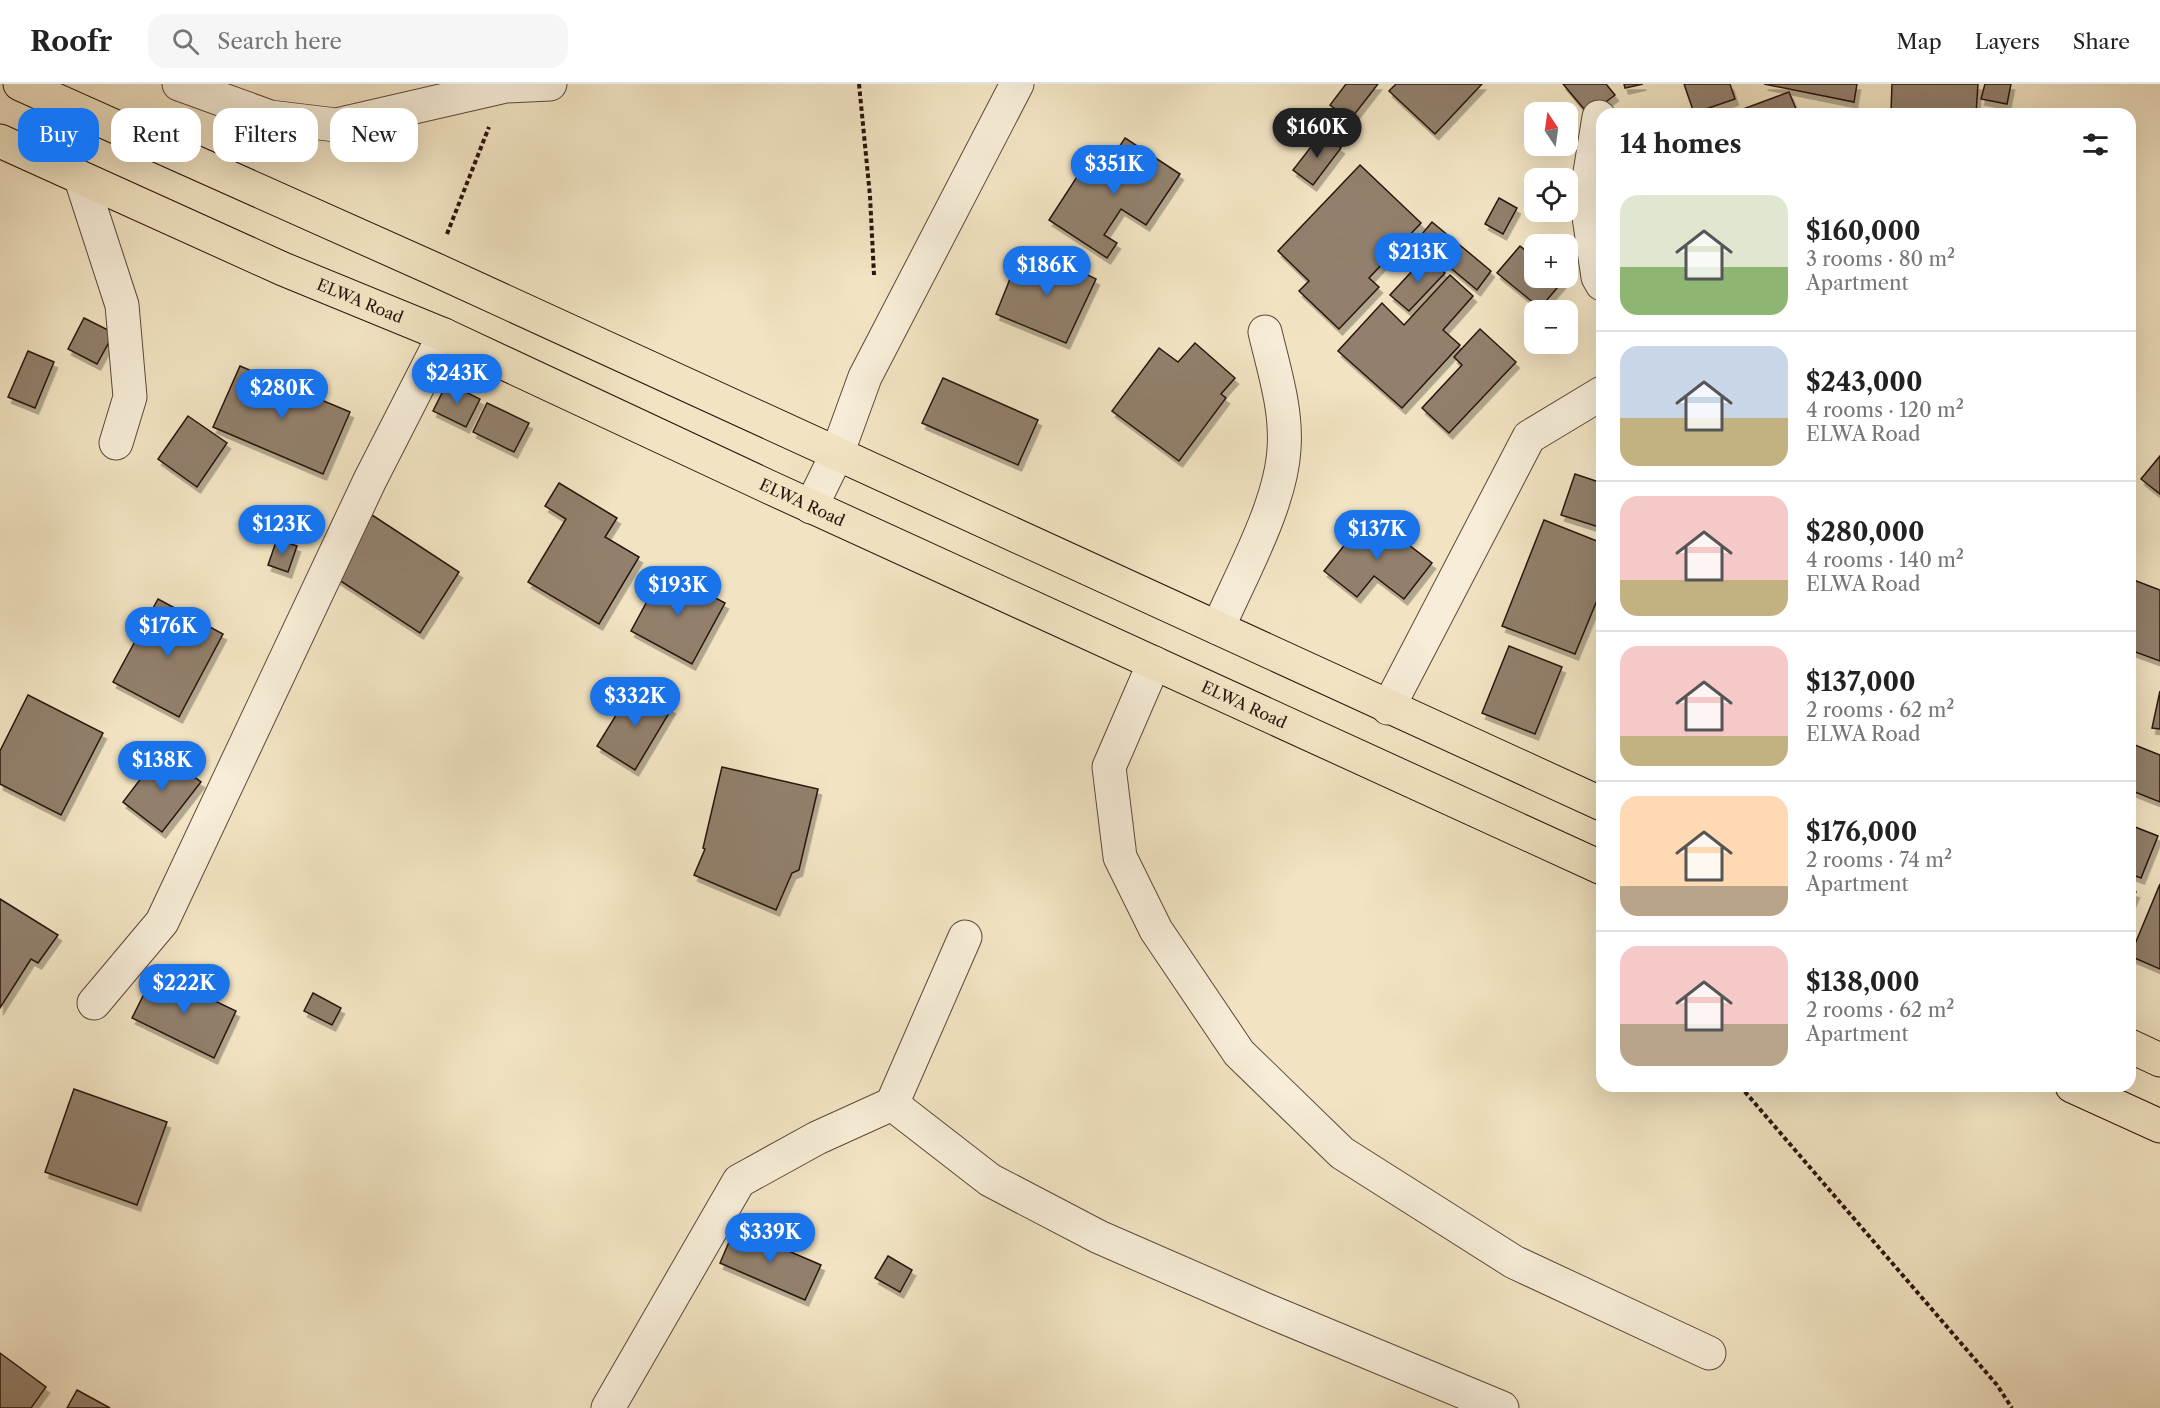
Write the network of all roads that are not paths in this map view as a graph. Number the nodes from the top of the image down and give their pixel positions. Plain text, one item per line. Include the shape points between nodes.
1 (20, 84) edge
2 (179, 84) edge
3 (550, 84) edge
4 (1017, 84) edge
5 (0, 141) edge
6 (1596, 164) edge
7 (81, 179) junction
8 (1594, 196) edge
9 (1596, 236) edge
10 (1265, 332) dead end
11 (444, 335) junction
12 (1596, 397) edge
13 (116, 443) dead end
14 (837, 454) junction
15 (811, 507) junction
16 (1218, 628) junction
17 (1154, 663) junction
18 (1388, 708) junction
19 (1596, 801) edge
20 (1596, 865) edge
21 (965, 937) dead end
22 (94, 1003) dead end
23 (2136, 1049) edge
24 (2160, 1060) edge
25 (2085, 1092) edge
26 (892, 1104) junction
27 (2160, 1126) edge
28 (1709, 1353) dead end
29 (608, 1408) edge
30 (1502, 1408) edge

1 - 14 main road
2 - 3 street via 270,117 336,125 506,86
4 - 14 street via 865,377
5 - 7 main road, ELWA Road
6 - 8 street
7 - 11 main road, ELWA Road
7 - 13 street via 122,304 130,397
8 - 9 street
10 - 16 street via 1282,410 1284,450 1276,494
11 - 15 main road, ELWA Road
11 - 22 street via 370,480 162,922
12 - 18 street via 1528,437
14 - 15 street
14 - 16 main road
15 - 17 main road, ELWA Road
16 - 18 main road
17 - 20 main road, ELWA Road
17 - 28 street via 1109,767 1120,857 1156,930 1239,1053 1342,1153 1514,1262
18 - 19 main road
21 - 26 street
23 - 24 main road
25 - 27 main road
26 - 29 street via 816,1138 739,1181
26 - 30 street via 990,1180 1099,1237

